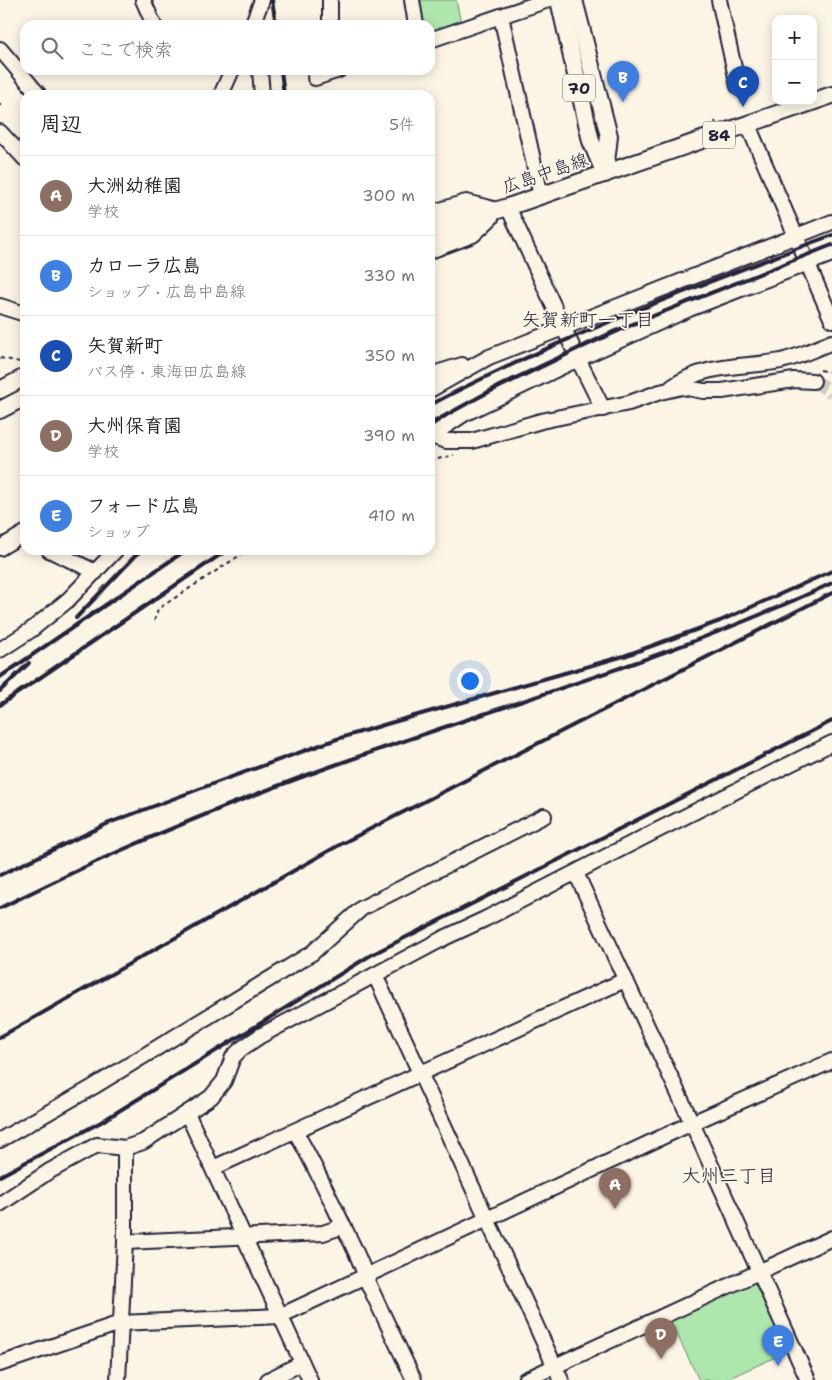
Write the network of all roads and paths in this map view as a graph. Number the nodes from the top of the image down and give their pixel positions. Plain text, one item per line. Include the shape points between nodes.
1 (143, 0) edge
2 (250, 0) edge
3 (262, 0) edge
4 (330, 0) edge
5 (412, 0) edge
6 (548, 0) edge
7 (559, 0) edge
8 (574, 0) edge
9 (719, 0) edge
10 (501, 16) junction
11 (152, 20) edge
12 (253, 20) edge
13 (255, 20) edge
14 (330, 20) edge
15 (415, 20) edge
16 (435, 38) edge
17 (0, 49) edge
18 (20, 73) edge
19 (22, 75) edge
20 (230, 75) edge
21 (260, 75) edge
22 (323, 75) edge
23 (315, 78) dead end
24 (738, 86) dead end
25 (35, 90) edge
26 (223, 90) edge
27 (262, 90) edge
28 (832, 95) edge
29 (715, 121) dead end
30 (748, 125) junction
31 (0, 132) edge
32 (723, 147) dead end
33 (20, 154) edge
34 (605, 174) junction
35 (541, 196) junction
36 (503, 209) junction
37 (435, 211) edge
38 (435, 222) edge
39 (832, 222) edge
40 (796, 236) junction
41 (435, 237) edge
42 (435, 249) edge
43 (832, 254) edge
44 (807, 264) junction
45 (0, 306) edge
46 (20, 312) edge
47 (832, 320) edge
48 (564, 328) junction
49 (832, 342) edge
50 (489, 357) junction
51 (0, 358) edge
52 (578, 359) junction
53 (20, 361) edge
54 (435, 373) edge
55 (20, 380) edge
56 (813, 381) tunnel mouth
57 (435, 387) edge
58 (670, 389) junction
59 (0, 390) edge
60 (20, 400) edge
61 (603, 408) junction
62 (0, 410) edge
63 (435, 432) edge
64 (435, 437) edge
65 (456, 454) dead end
66 (435, 460) edge
67 (20, 538) edge
68 (0, 548) edge
69 (59, 555) edge
70 (111, 555) edge
71 (240, 555) edge
72 (96, 572) junction
73 (154, 621) dead end
74 (0, 650) edge
75 (832, 743) edge
76 (544, 816) dead end
77 (576, 872) junction
78 (375, 975) junction
79 (625, 980) junction
80 (832, 1061) edge
81 (420, 1074) junction
82 (187, 1113) junction
83 (692, 1123) junction
84 (295, 1131) junction
85 (0, 1140) edge
86 (125, 1148) junction
87 (213, 1168) junction
88 (0, 1204) edge
89 (487, 1220) junction
90 (344, 1226) junction
91 (244, 1237) junction
92 (832, 1238) edge
93 (125, 1242) junction
94 (759, 1272) junction
95 (366, 1275) junction
96 (280, 1316) junction
97 (120, 1323) junction
98 (302, 1363) junction
99 (0, 1364) edge
100 (555, 1367) junction
101 (118, 1380) edge
102 (268, 1380) edge
103 (310, 1380) edge
104 (414, 1380) edge
105 (525, 1380) edge
106 (561, 1380) edge
107 (808, 1380) edge

1 - 11 street
2 - 12 street
3 - 13 street
4 - 14 street
5 - 15 street
6 - 10 street
7 - 34 main road, 広島中島線 / 70 via 592,141
8 - 34 main road, 広島中島線 / 70 via 609,136
9 - 24 street
10 - 16 street
10 - 35 street
17 - 18 street
19 - 25 street
20 - 26 street
21 - 27 street
22 - 23 street
28 - 30 main road, 84
29 - 32 path, bridge
30 - 34 main road, 84
30 - 40 street
31 - 33 street
34 - 35 main road, 広島中島線
35 - 36 main road, 広島中島線
36 - 37 street via 466,202
36 - 38 main road, 広島中島線 via 468,212
36 - 41 main road, 広島中島線 via 469,226
36 - 42 street via 473,235
36 - 48 street
39 - 40 street
40 - 44 street
40 - 48 street
43 - 44 street
44 - 47 street
44 - 52 street via 689,309
45 - 46 street
48 - 50 street
48 - 52 street
49 - 58 street via 781,361 719,368 683,379
50 - 54 street
50 - 57 street
51 - 53 path
52 - 61 street
52 - 63 street via 464,414
55 - 59 main road
56 - 58 street via 794,380 722,391
58 - 61 street
60 - 62 main road
61 - 64 street via 464,442
65 - 66 path
67 - 68 street
69 - 72 street
70 - 72 street
71 - 73 path via 158,610
72 - 74 street via 68,600
75 - 77 street
76 - 85 street via 362,908 312,954
77 - 78 street
77 - 79 street
78 - 81 street
78 - 82 street via 240,1049 233,1057 224,1081 211,1097
79 - 81 street
79 - 83 street
80 - 83 street
81 - 84 street
81 - 89 street
82 - 86 street via 143,1142
82 - 87 street
83 - 89 street
83 - 94 street
84 - 87 street
84 - 90 street
86 - 88 street via 97,1145
86 - 93 street
87 - 91 street
89 - 95 street
89 - 100 street
90 - 91 street via 323,1233
90 - 95 street
91 - 93 street
91 - 96 street
92 - 94 street
93 - 97 street
94 - 100 street
94 - 107 street
95 - 96 street
95 - 104 street
96 - 97 street
96 - 98 street
97 - 99 street
97 - 101 street
98 - 102 street
98 - 103 street
100 - 105 street
100 - 106 street

